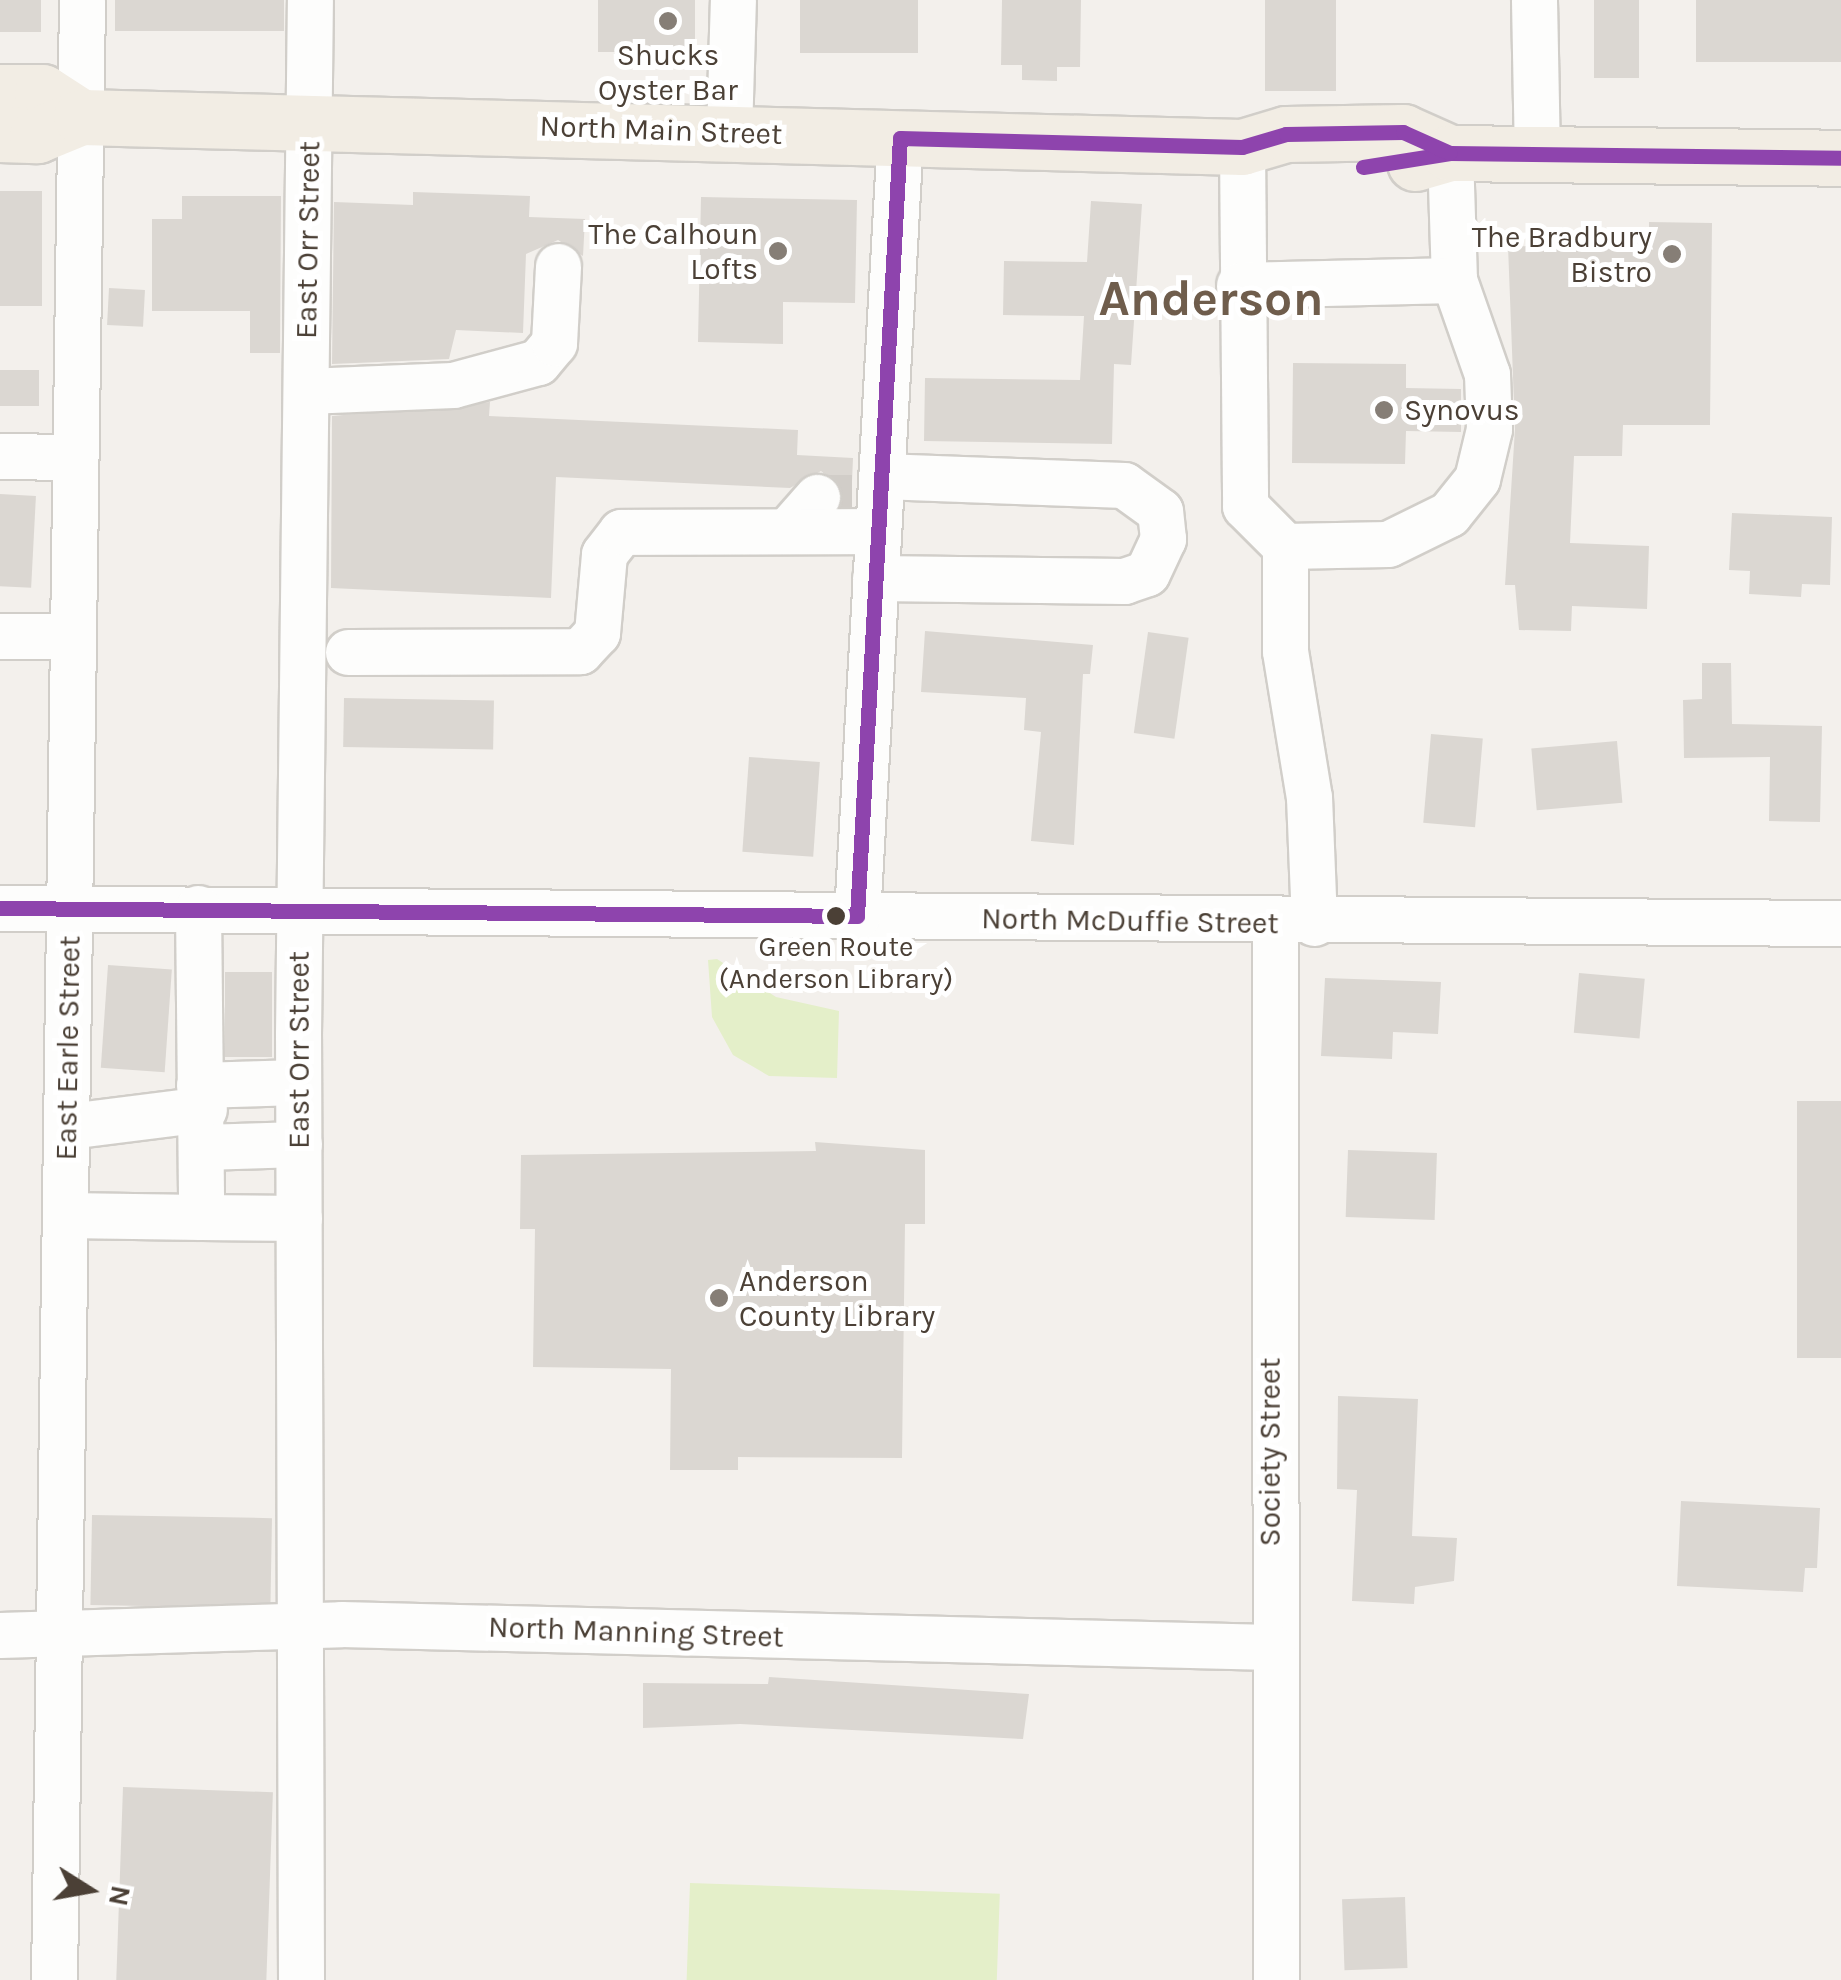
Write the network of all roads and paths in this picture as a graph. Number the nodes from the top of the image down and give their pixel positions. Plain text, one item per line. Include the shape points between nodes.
1 (82, 0) edge
2 (310, 0) edge
3 (733, 0) edge
4 (1534, 0) edge
5 (0, 92) edge
6 (81, 117) junction
7 (310, 120) junction
8 (729, 132) junction
9 (0, 134) edge
10 (900, 138) junction
11 (1242, 147) junction
12 (1450, 153) junction
13 (1537, 154) junction
14 (1841, 158) edge
15 (558, 266) dead end
16 (1454, 280) junction
17 (1239, 285) junction
18 (306, 391) junction
19 (0, 456) edge
20 (74, 457) junction
21 (849, 504) junction
22 (1285, 546) junction
23 (875, 578) junction
24 (0, 636) edge
25 (72, 636) junction
26 (0, 647) edge
27 (348, 652) dead end
28 (0, 908) edge
29 (198, 908) junction
30 (300, 908) junction
31 (69, 909) junction
32 (856, 916) junction
33 (1294, 923) junction
34 (1841, 923) edge
35 (298, 1082) junction
36 (202, 1113) junction
37 (69, 1126) junction
38 (299, 1144) junction
39 (65, 1214) junction
40 (201, 1217) junction
41 (300, 1218) junction
42 (303, 1630) junction
43 (0, 1635) edge
44 (58, 1636) junction
45 (1272, 1647) junction
46 (54, 1980) edge
47 (302, 1980) edge
48 (1276, 1980) edge

1 - 6 street, East Earle Street
2 - 7 street, East Orr Street
3 - 8 street
4 - 13 street
5 - 6 main road, North Main Street via 42,92
6 - 7 main road, North Main Street
6 - 9 main road, North Main Street via 38,135
6 - 20 street, East Earle Street
7 - 8 main road, North Main Street
7 - 18 street, East Orr Street
8 - 10 main road, North Main Street
10 - 11 main road, North Main Street
10 - 21 street
11 - 12 main road, North Main Street via 1288,167 1402,167
11 - 17 street
12 - 13 main road, North Main Street
12 - 16 street
13 - 14 main road, North Main Street
15 - 18 street via 554,343 538,362 453,385
16 - 17 street
16 - 22 street via 1486,374 1489,428 1477,479 1449,514 1388,544
17 - 22 street via 1245,506
18 - 30 street, East Orr Street
19 - 20 street
20 - 25 street, East Earle Street
21 - 23 street
21 - 23 street via 1124,485 1160,511 1163,539 1148,573 1124,580
21 - 27 street via 621,532 604,554 600,625 580,651
22 - 33 street, Society Street via 1285,651 1309,797
23 - 32 street
24 - 25 street
24 - 26 street
25 - 31 street, East Earle Street
28 - 31 street, North McDuffie Street
29 - 30 street, North McDuffie Street
29 - 31 street, North McDuffie Street
29 - 36 street
30 - 32 street, North McDuffie Street
30 - 35 street, East Orr Street
31 - 37 street, East Earle Street
32 - 33 street, North McDuffie Street
33 - 34 street, North McDuffie Street
33 - 45 street, Society Street
35 - 36 street
35 - 38 street, East Orr Street
36 - 37 street
36 - 38 street
36 - 40 street
37 - 39 street, East Earle Street
38 - 41 street, East Orr Street
39 - 40 street
39 - 44 street, East Earle Street
40 - 41 street
41 - 42 street, East Orr Street
42 - 44 street, North Manning Street
42 - 45 street, North Manning Street
42 - 47 street, East Orr Street
43 - 44 street, North Manning Street
44 - 46 street, East Earle Street
45 - 48 street, Society Street

